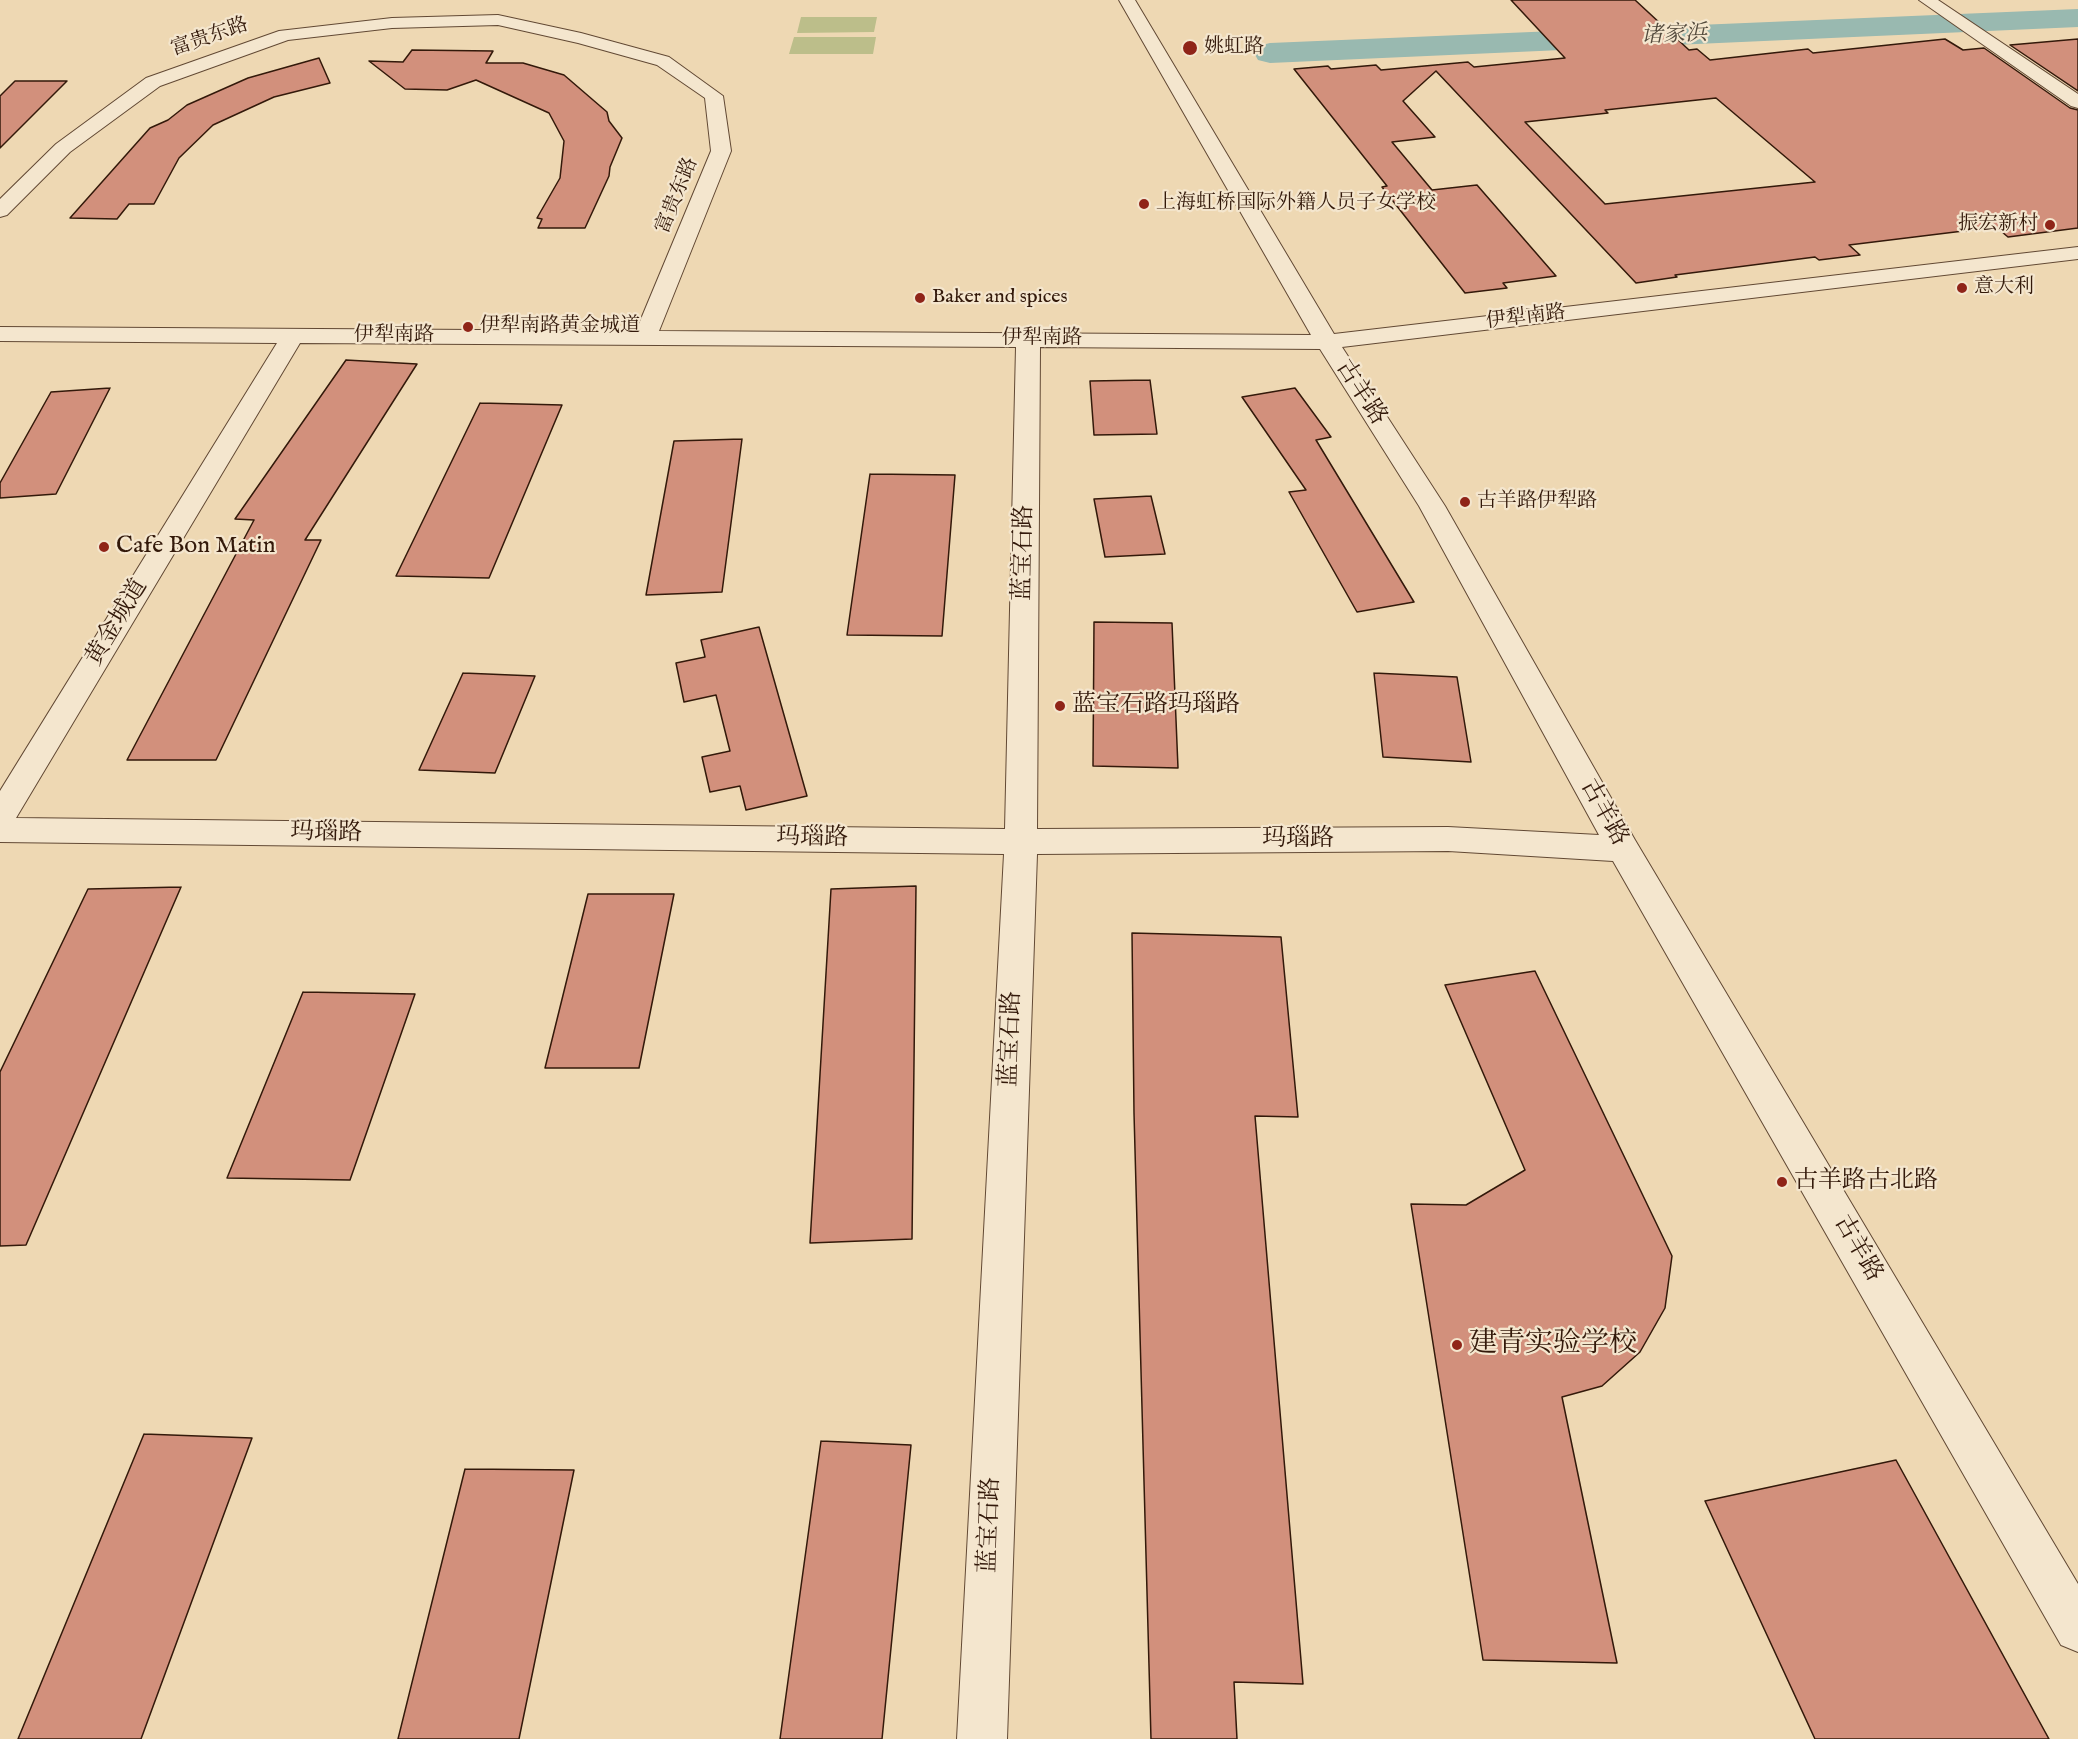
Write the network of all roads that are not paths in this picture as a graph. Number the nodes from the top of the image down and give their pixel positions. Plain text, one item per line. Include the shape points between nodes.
1 (507, 0) edge
2 (1127, 0) edge
3 (1926, 0) edge
4 (498, 20) junction
5 (2078, 102) edge
6 (0, 211) edge
7 (2078, 253) edge
8 (0, 334) edge
9 (293, 335) junction
10 (645, 336) junction
11 (1028, 339) junction
12 (1327, 342) junction
13 (0, 818) edge
14 (0, 830) edge
15 (1021, 842) junction
16 (1623, 849) junction
17 (2078, 1628) edge
18 (982, 1739) edge

1 - 4 street
2 - 12 street, 古羊路
3 - 5 street
4 - 6 street, 富贵东路 via 392,23 285,35 153,82 63,148
4 - 10 street, 富贵东路 via 663,61 714,96 721,151
7 - 12 street, 伊犁南路
8 - 9 street, 伊犁南路
9 - 10 street, 伊犁南路
9 - 13 street, 黄金城道
10 - 11 street, 伊犁南路
11 - 12 street, 伊犁南路
11 - 15 street, 蓝宝石路
12 - 16 street, 古羊路 via 1432,506
14 - 15 street, 玛瑙路
15 - 16 street, 玛瑙路 via 1448,839
15 - 18 street, 蓝宝石路
16 - 17 street, 古羊路

